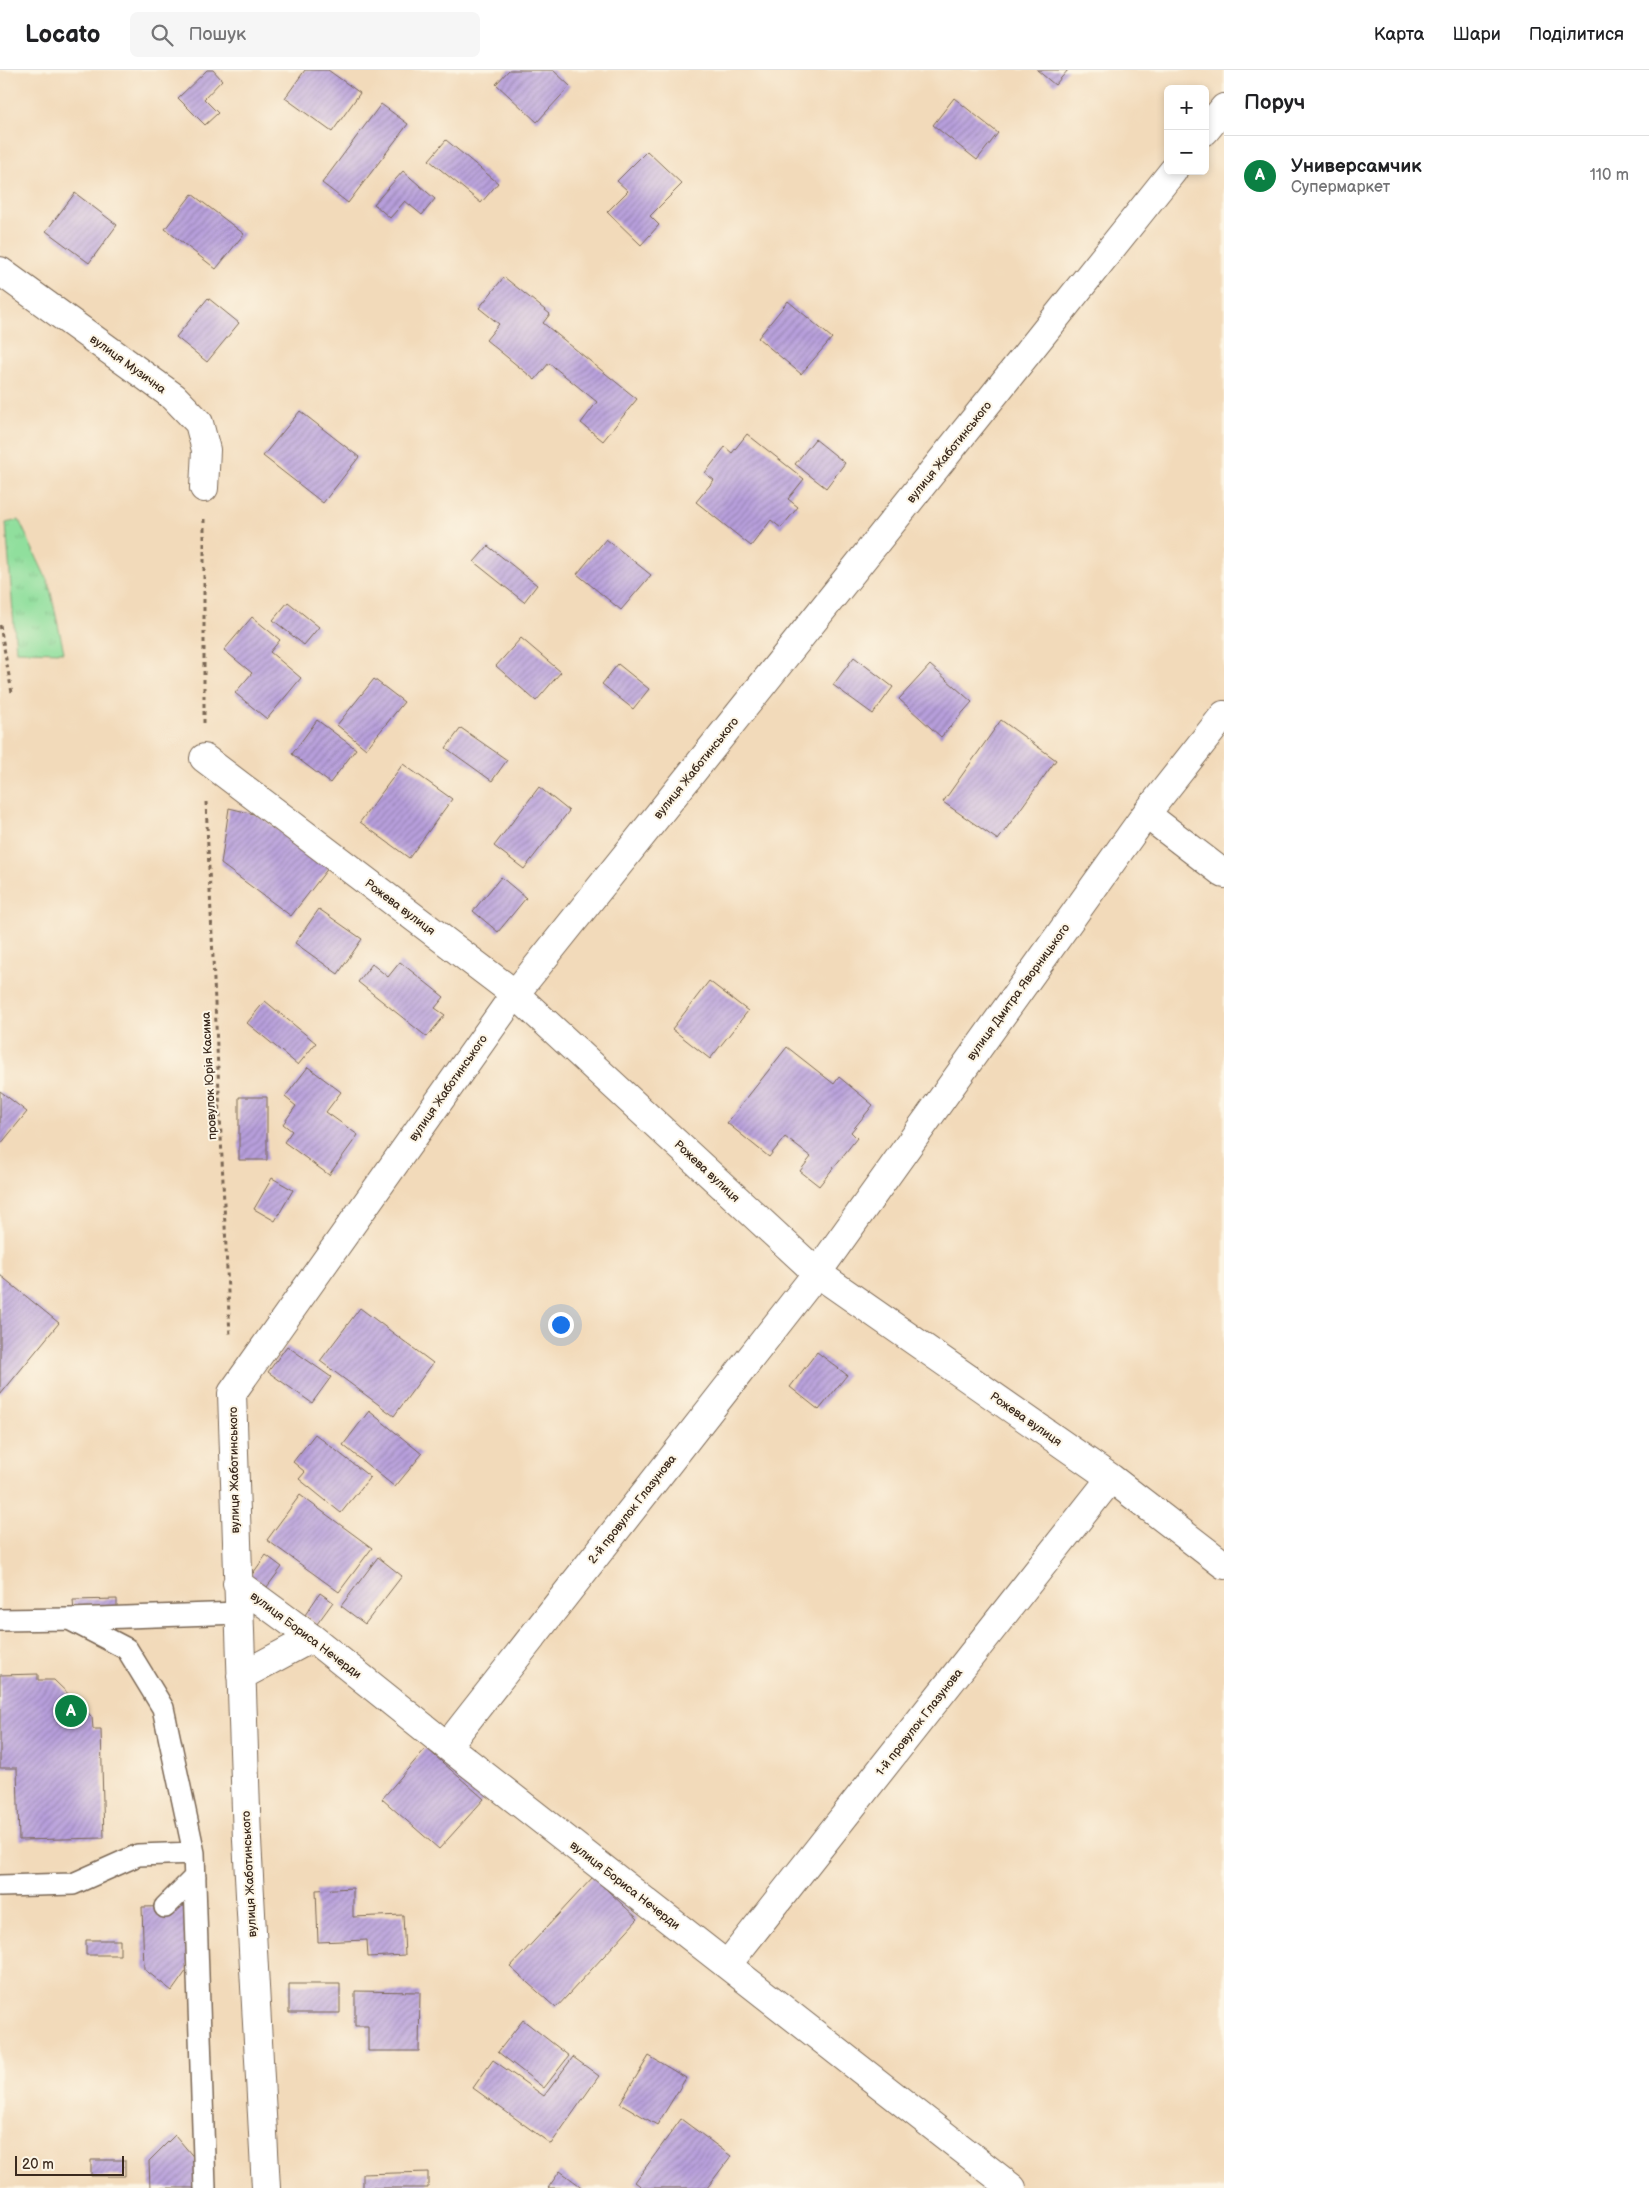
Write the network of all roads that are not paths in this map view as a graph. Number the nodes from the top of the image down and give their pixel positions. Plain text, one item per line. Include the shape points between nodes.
1 (1224, 108) edge
2 (1206, 130) edge
3 (1170, 175) edge
4 (0, 271) edge
5 (204, 488) road end
6 (1224, 715) edge
7 (204, 758) road end
8 (1146, 814) junction
9 (1224, 874) edge
10 (515, 994) junction
11 (817, 1273) junction
12 (1111, 1478) junction
13 (1224, 1565) edge
14 (237, 1583) junction
15 (239, 1613) junction
16 (68, 1619) junction
17 (0, 1620) edge
18 (312, 1638) junction
19 (241, 1676) junction
20 (447, 1746) junction
21 (194, 1854) junction
22 (195, 1877) junction
23 (0, 1886) edge
24 (165, 1906) dead end
25 (727, 1965) junction
26 (205, 2188) edge
27 (266, 2188) edge
28 (1012, 2188) edge

1 - 2 street
3 - 10 street, вулиця Жаботинського
4 - 5 street, вулиця Музична via 174,397 199,423 206,450
6 - 8 street, вулиця Дмитра Яворницького
7 - 10 street, Рожева вулиця
8 - 9 street
8 - 11 street, вулиця Дмитра Яворницького
10 - 11 street, Рожева вулиця
10 - 14 street, вулиця Жаботинського via 232,1393
11 - 12 street, Рожева вулиця
11 - 20 street, 2-й провулок Глазунова
12 - 13 street, Рожева вулиця
12 - 25 street, 1-й провулок Глазунова
14 - 15 street, вулиця Жаботинського
14 - 18 street, вулиця Бориса Нечерди
15 - 16 lane
15 - 19 street, вулиця Жаботинського
16 - 17 lane
16 - 21 lane via 127,1649 163,1708
18 - 19 street
18 - 20 street, вулиця Бориса Нечерди
19 - 27 street, вулиця Жаботинського
20 - 25 street, вулиця Бориса Нечерди
21 - 22 lane
21 - 23 lane via 138,1855 73,1884
22 - 24 lane
22 - 26 lane
25 - 28 street, вулиця Бориса Нечерди

